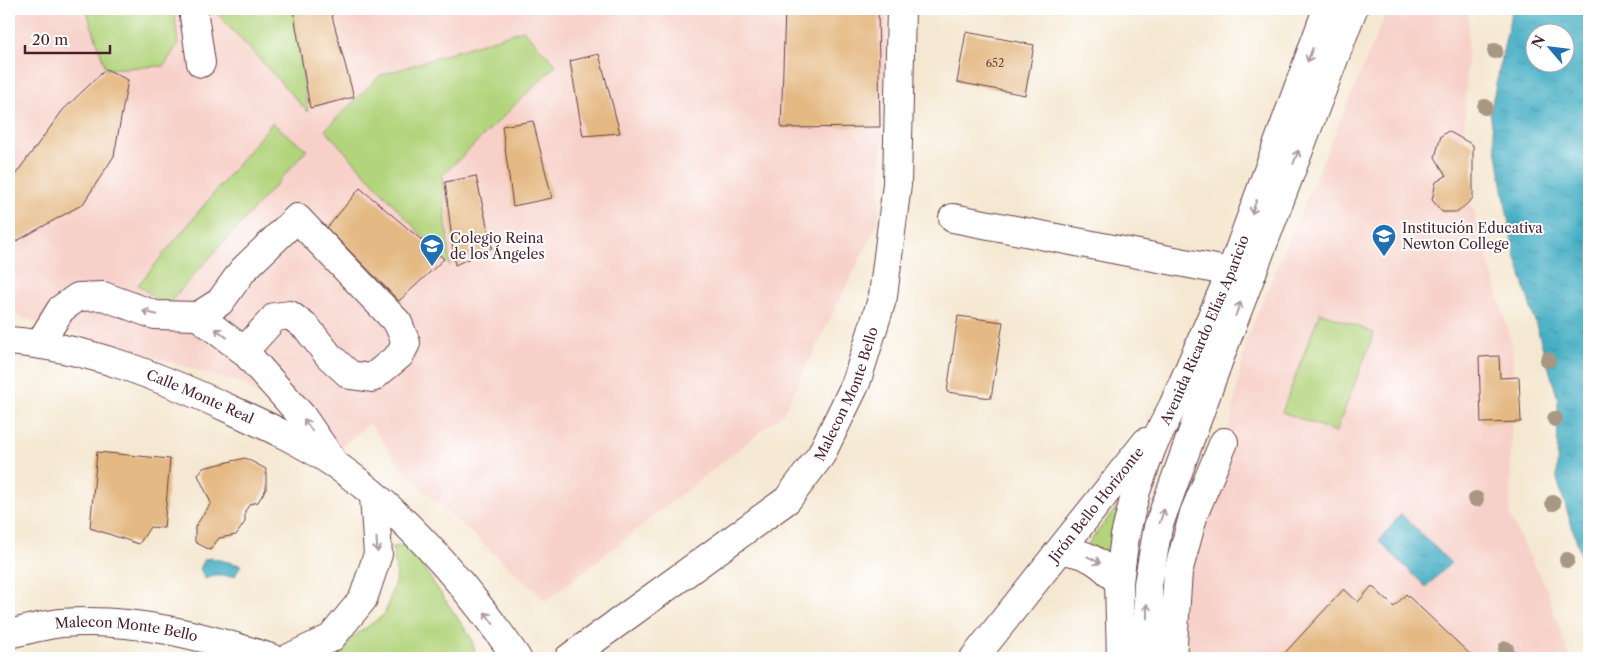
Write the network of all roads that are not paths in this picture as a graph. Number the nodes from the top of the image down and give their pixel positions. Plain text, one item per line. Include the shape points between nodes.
1 (193, 9) edge
2 (900, 9) edge
3 (1327, 9) edge
4 (1352, 9) edge
5 (201, 63) dead end
6 (953, 218) dead end
7 (1231, 272) junction
8 (198, 316) junction
9 (9, 341) edge
10 (40, 344) junction
11 (244, 351) junction
12 (1221, 354) junction
13 (1173, 406) junction
14 (1224, 442) dead end
15 (335, 465) junction
16 (374, 496) junction
17 (1062, 550) junction
18 (1152, 563) junction
19 (1178, 572) junction
20 (1120, 582) junction
21 (9, 634) edge
22 (271, 658) edge
23 (289, 658) edge
24 (517, 658) edge
25 (569, 658) edge
26 (974, 658) edge
27 (1122, 658) edge
28 (1148, 658) edge
29 (1172, 658) edge

1 - 5 street
2 - 25 street, Malecon Monte Bello via 897,184 883,296 856,383 821,455 787,500
3 -> 7 street, Avenida Ricardo Elías Aparicio
12 -> 4 street, Avenida Ricardo Elías Aparicio
6 - 7 street
7 - 13 street, Avenida Ricardo Elías Aparicio
8 -> 10 street via 155,315 103,296 78,298 61,309
11 -> 8 street
8 - 11 street via 220,302 243,270 297,218 398,323 406,343 400,354 372,378 350,375 290,314 275,317
9 - 10 street, Calle Monte Real
10 - 15 street, Calle Monte Real via 108,359 174,383 264,425
15 -> 11 street via 301,415
12 - 13 street, Jirón Bello Horizonte
18 -> 12 street, Avenida Ricardo Elías Aparicio via 1158,527
13 - 17 street, Jirón Bello Horizonte
13 - 20 street, Avenida Ricardo Elías Aparicio via 1136,491 1125,536
14 - 19 street via 1194,513
15 - 16 street, Calle Monte Real
16 -> 23 street via 378,554 363,599 331,638
24 -> 16 street, Calle Monte Real via 487,615 434,553
17 -> 20 street via 1082,553 1103,564
17 - 26 street, Jirón Bello Horizonte
18 - 19 street
28 -> 18 street, Avenida Ricardo Elías Aparicio via 1148,592
19 - 29 street
20 - 27 street, Avenida Ricardo Elías Aparicio
21 - 22 street, Malecon Monte Bello via 61,623 135,623 220,641

